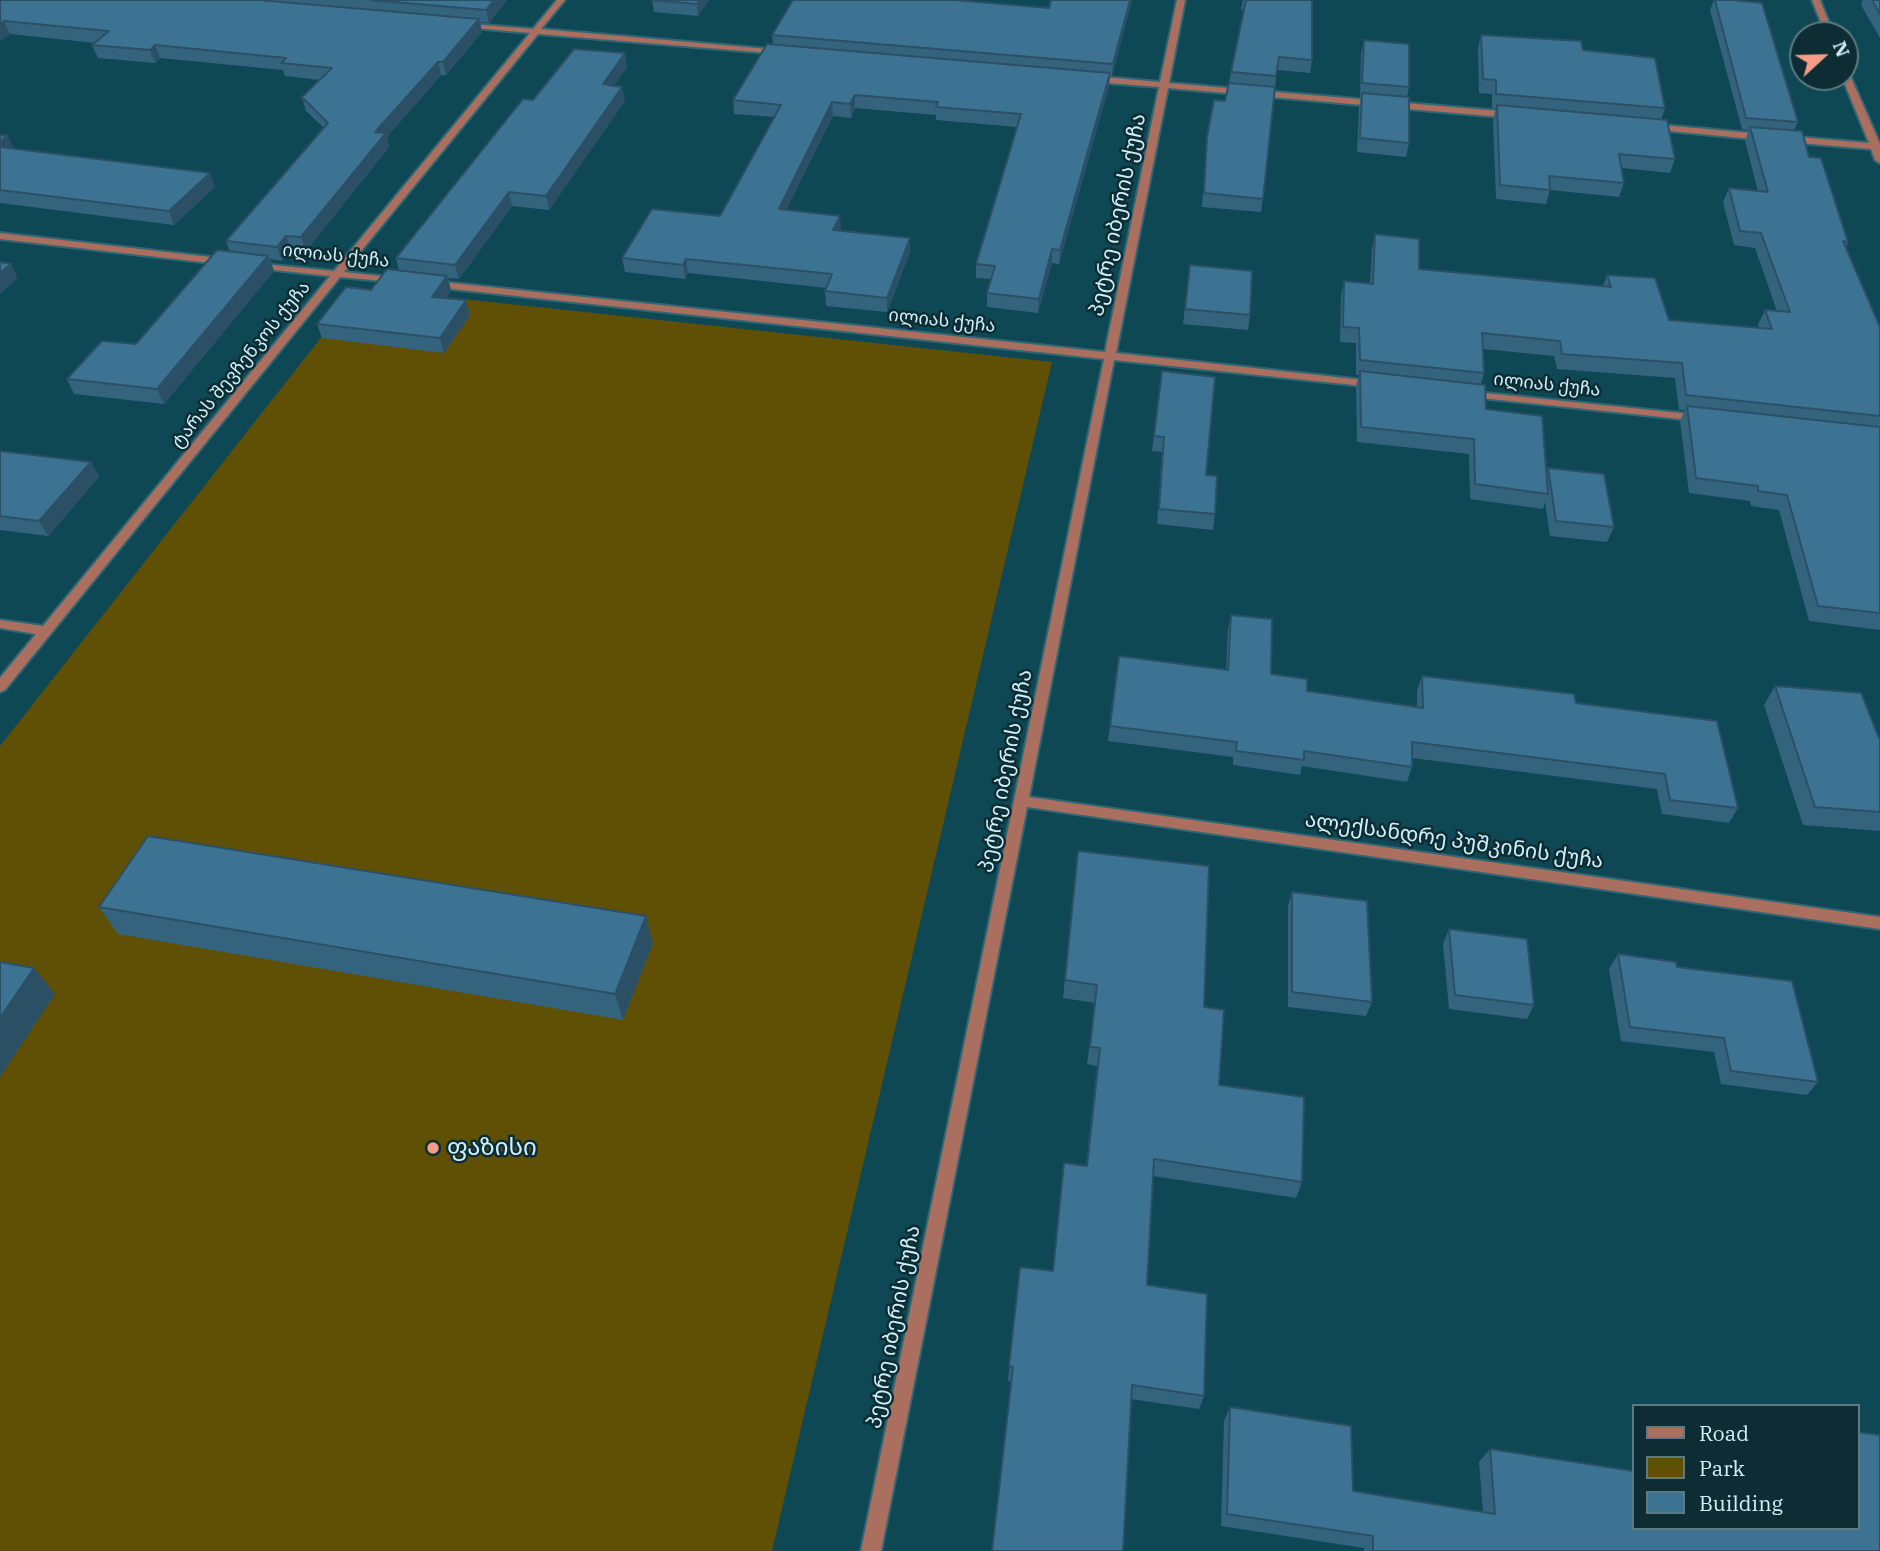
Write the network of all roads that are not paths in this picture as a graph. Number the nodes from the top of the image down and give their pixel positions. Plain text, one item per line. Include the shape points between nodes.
1 (561, 0) edge
2 (1181, 0) edge
3 (1816, 0) edge
4 (1824, 21) edge
5 (453, 24) edge
6 (535, 31) junction
7 (796, 54) edge
8 (1083, 78) edge
9 (1166, 85) junction
10 (1853, 91) edge
11 (1527, 117) edge
12 (1638, 126) edge
13 (1877, 147) edge
14 (1880, 160) edge
15 (0, 236) edge
16 (338, 274) junction
17 (407, 282) edge
18 (420, 283) edge
19 (1111, 357) junction
20 (1385, 385) edge
21 (1454, 393) edge
22 (1715, 420) edge
23 (0, 624) edge
24 (46, 631) junction
25 (0, 687) edge
26 (1021, 801) junction
27 (1880, 923) edge
28 (871, 1551) edge

1 - 6 street, ტარას შევჩენკოს ქუჩა
2 - 9 street, პეტრე იბერის ქუჩა
3 - 4 street
5 - 6 street
6 - 7 street
6 - 16 street, ტარას შევჩენკოს ქუჩა
8 - 9 street
9 - 11 street
9 - 19 street, პეტრე იბერის ქუჩა
10 - 13 street
12 - 13 street
13 - 14 street
15 - 16 street, ილიას ქუჩა
16 - 17 street, ილიას ქუჩა
16 - 24 street, ტარას შევჩენკოს ქუჩა
18 - 19 street, ილიას ქუჩა
19 - 20 street, ილიას ქუჩა
19 - 26 street, პეტრე იბერის ქუჩა
21 - 22 street, ილიას ქუჩა
23 - 24 street
24 - 25 street, ტარას შევჩენკოს ქუჩა
26 - 27 street, ალექსანდრე პუშკინის ქუჩა
26 - 28 street, პეტრე იბერის ქუჩა

